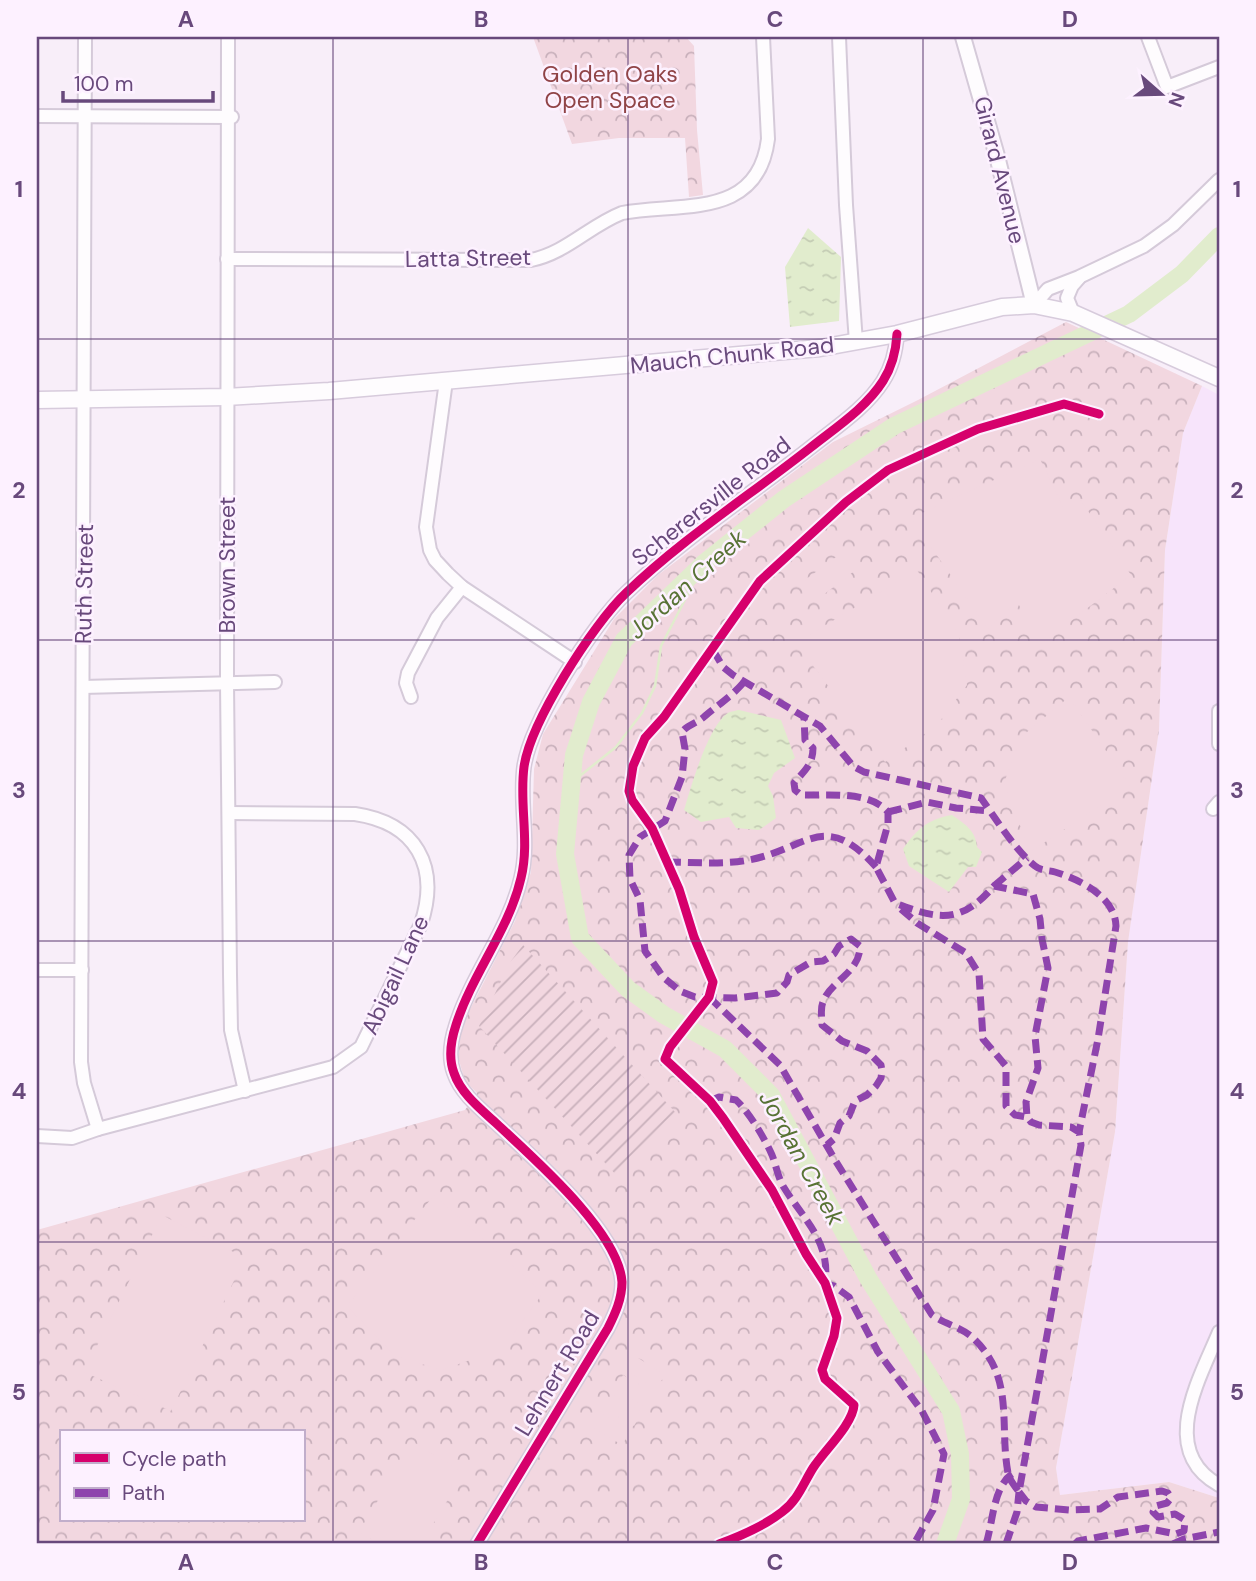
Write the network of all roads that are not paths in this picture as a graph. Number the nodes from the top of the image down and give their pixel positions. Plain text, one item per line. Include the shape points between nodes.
1 (85, 37) edge
2 (228, 37) edge
3 (762, 37) edge
4 (839, 37) edge
5 (963, 37) edge
6 (1147, 37) edge
7 (1219, 67) edge
8 (37, 116) edge
9 (85, 117) junction
10 (230, 117) junction
11 (1219, 180) edge
12 (227, 259) junction
13 (1079, 277) junction
14 (1034, 305) junction
15 (1073, 313) junction
16 (897, 334) junction
17 (856, 342) junction
18 (1219, 378) edge
19 (446, 382) junction
20 (226, 397) junction
21 (37, 400) edge
22 (85, 400) junction
23 (462, 587) junction
24 (575, 662) junction
25 (275, 682) dead end
26 (227, 683) junction
27 (83, 687) junction
28 (411, 698) dead end
29 (1219, 710) edge
30 (1219, 744) edge
31 (229, 813) junction
32 (37, 970) edge
33 (82, 970) junction
34 (245, 1091) junction
35 (470, 1097) joint
36 (98, 1129) junction
37 (37, 1136) edge
38 (1219, 1332) edge
39 (1219, 1485) edge
40 (477, 1544) edge

1 - 9 street, Ruth Street
2 - 10 street, Brown Street
3 - 12 street, Latta Street via 766,155 747,187 726,200 622,214 561,250 531,260
4 - 17 street
5 - 14 street, Girard Avenue
6 - 7 street via 1167,87
8 - 9 street
9 - 10 street
9 - 22 street, Ruth Street
10 - 12 street, Brown Street
11 - 13 street via 1144,246
12 - 20 street, Brown Street
13 - 14 street via 1048,289
13 - 15 street via 1067,298
14 - 15 main road, Mauch Chunk Road
14 - 16 main road, Mauch Chunk Road via 1003,307
15 - 18 main road, Mauch Chunk Road
16 - 17 main road, Mauch Chunk Road
16 - 24 street, Scherersville Road via 894,356 874,393 641,579 613,608
17 - 19 main road, Mauch Chunk Road
19 - 20 main road, Mauch Chunk Road
19 - 23 street via 426,527 436,560
20 - 22 main road, Mauch Chunk Road
20 - 26 street, Brown Street
21 - 22 main road, Mauch Chunk Road
22 - 27 street, Ruth Street
23 - 24 street
23 - 28 street via 437,618 408,673
24 - 35 street, Scherersville Road via 538,722 527,751 522,787 522,876 452,1039 453,1072
25 - 26 street
26 - 27 street
26 - 31 street, Brown Street
27 - 33 street, Ruth Street
29 - 30 street
31 - 34 street, Brown Street via 232,1030
31 - 34 street, Abigail Lane via 375,817 404,831 420,855 428,880 428,903 421,924 361,1047 333,1067
32 - 33 street
33 - 36 street, Ruth Street via 81,1062
34 - 36 street, Abigail Lane
35 - 40 street, Lehnert Road via 541,1166 605,1238 622,1279 620,1299 607,1328
36 - 37 street, Abigail Lane via 72,1138
38 - 39 street via 1189,1408 1185,1431 1191,1454

